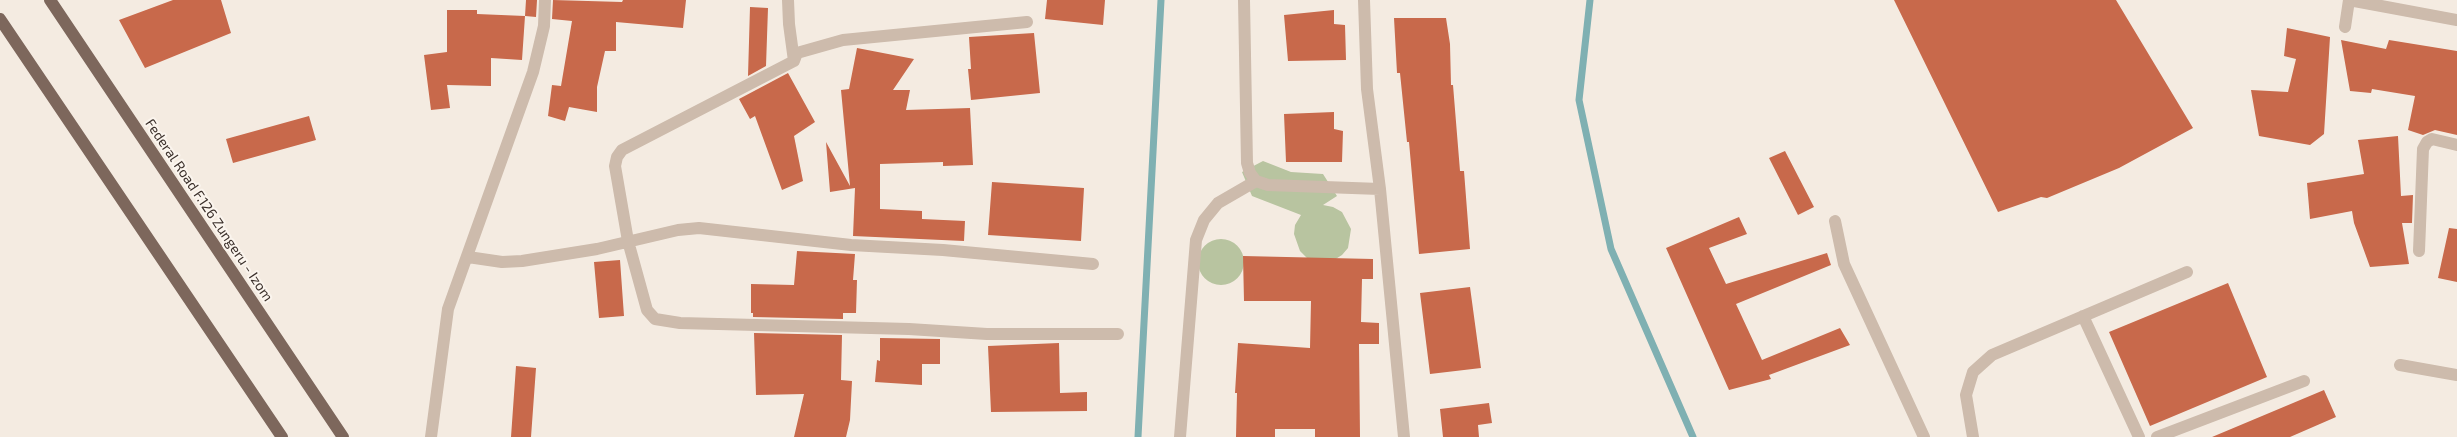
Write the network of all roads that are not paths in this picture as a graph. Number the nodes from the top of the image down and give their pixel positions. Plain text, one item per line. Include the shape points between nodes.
1 (50, 0) edge
2 (544, 0) edge
3 (788, 0) edge
4 (1244, 0) edge
5 (1364, 0) edge
6 (2349, 0) edge
7 (0, 19) edge
8 (2457, 20) edge
9 (1027, 22) dead end
10 (2346, 27) dead end
11 (794, 61) junction
12 (2457, 144) edge
13 (1256, 181) junction
14 (1380, 189) junction
15 (1835, 221) dead end
16 (628, 242) junction
17 (2419, 251) dead end
18 (468, 257) junction
19 (1093, 264) dead end
20 (2186, 272) dead end
21 (2083, 316) junction
22 (1118, 334) dead end
23 (2400, 365) dead end
24 (2457, 375) edge
25 (2304, 381) dead end
26 (282, 437) edge
27 (343, 437) edge
28 (431, 437) edge
29 (1180, 437) edge
30 (1404, 437) edge
31 (1924, 437) edge
32 (1972, 437) edge
33 (2140, 437) edge
34 (2157, 437) edge

1 - 27 main road, Federal Road F.126 Zungeru - Izom
2 - 18 street via 544,26 533,72
3 - 11 street
4 - 13 street via 1247,163
5 - 14 street via 1367,90
6 - 8 street
6 - 10 street
7 - 26 main road
9 - 11 street via 843,40 796,54
11 - 16 street via 622,150 615,166
12 - 17 street via 2432,139 2423,149
13 - 14 street via 1268,186
13 - 29 street via 1218,203 1204,220 1196,240
14 - 30 street
15 - 31 street via 1844,264
16 - 18 street via 522,261
16 - 19 street via 699,228 851,245
16 - 22 street via 647,310 656,319 668,322 987,334
18 - 28 street via 448,309
20 - 21 street
21 - 32 street via 1992,354 1973,372 1966,395
21 - 33 street
23 - 24 street
25 - 34 street

